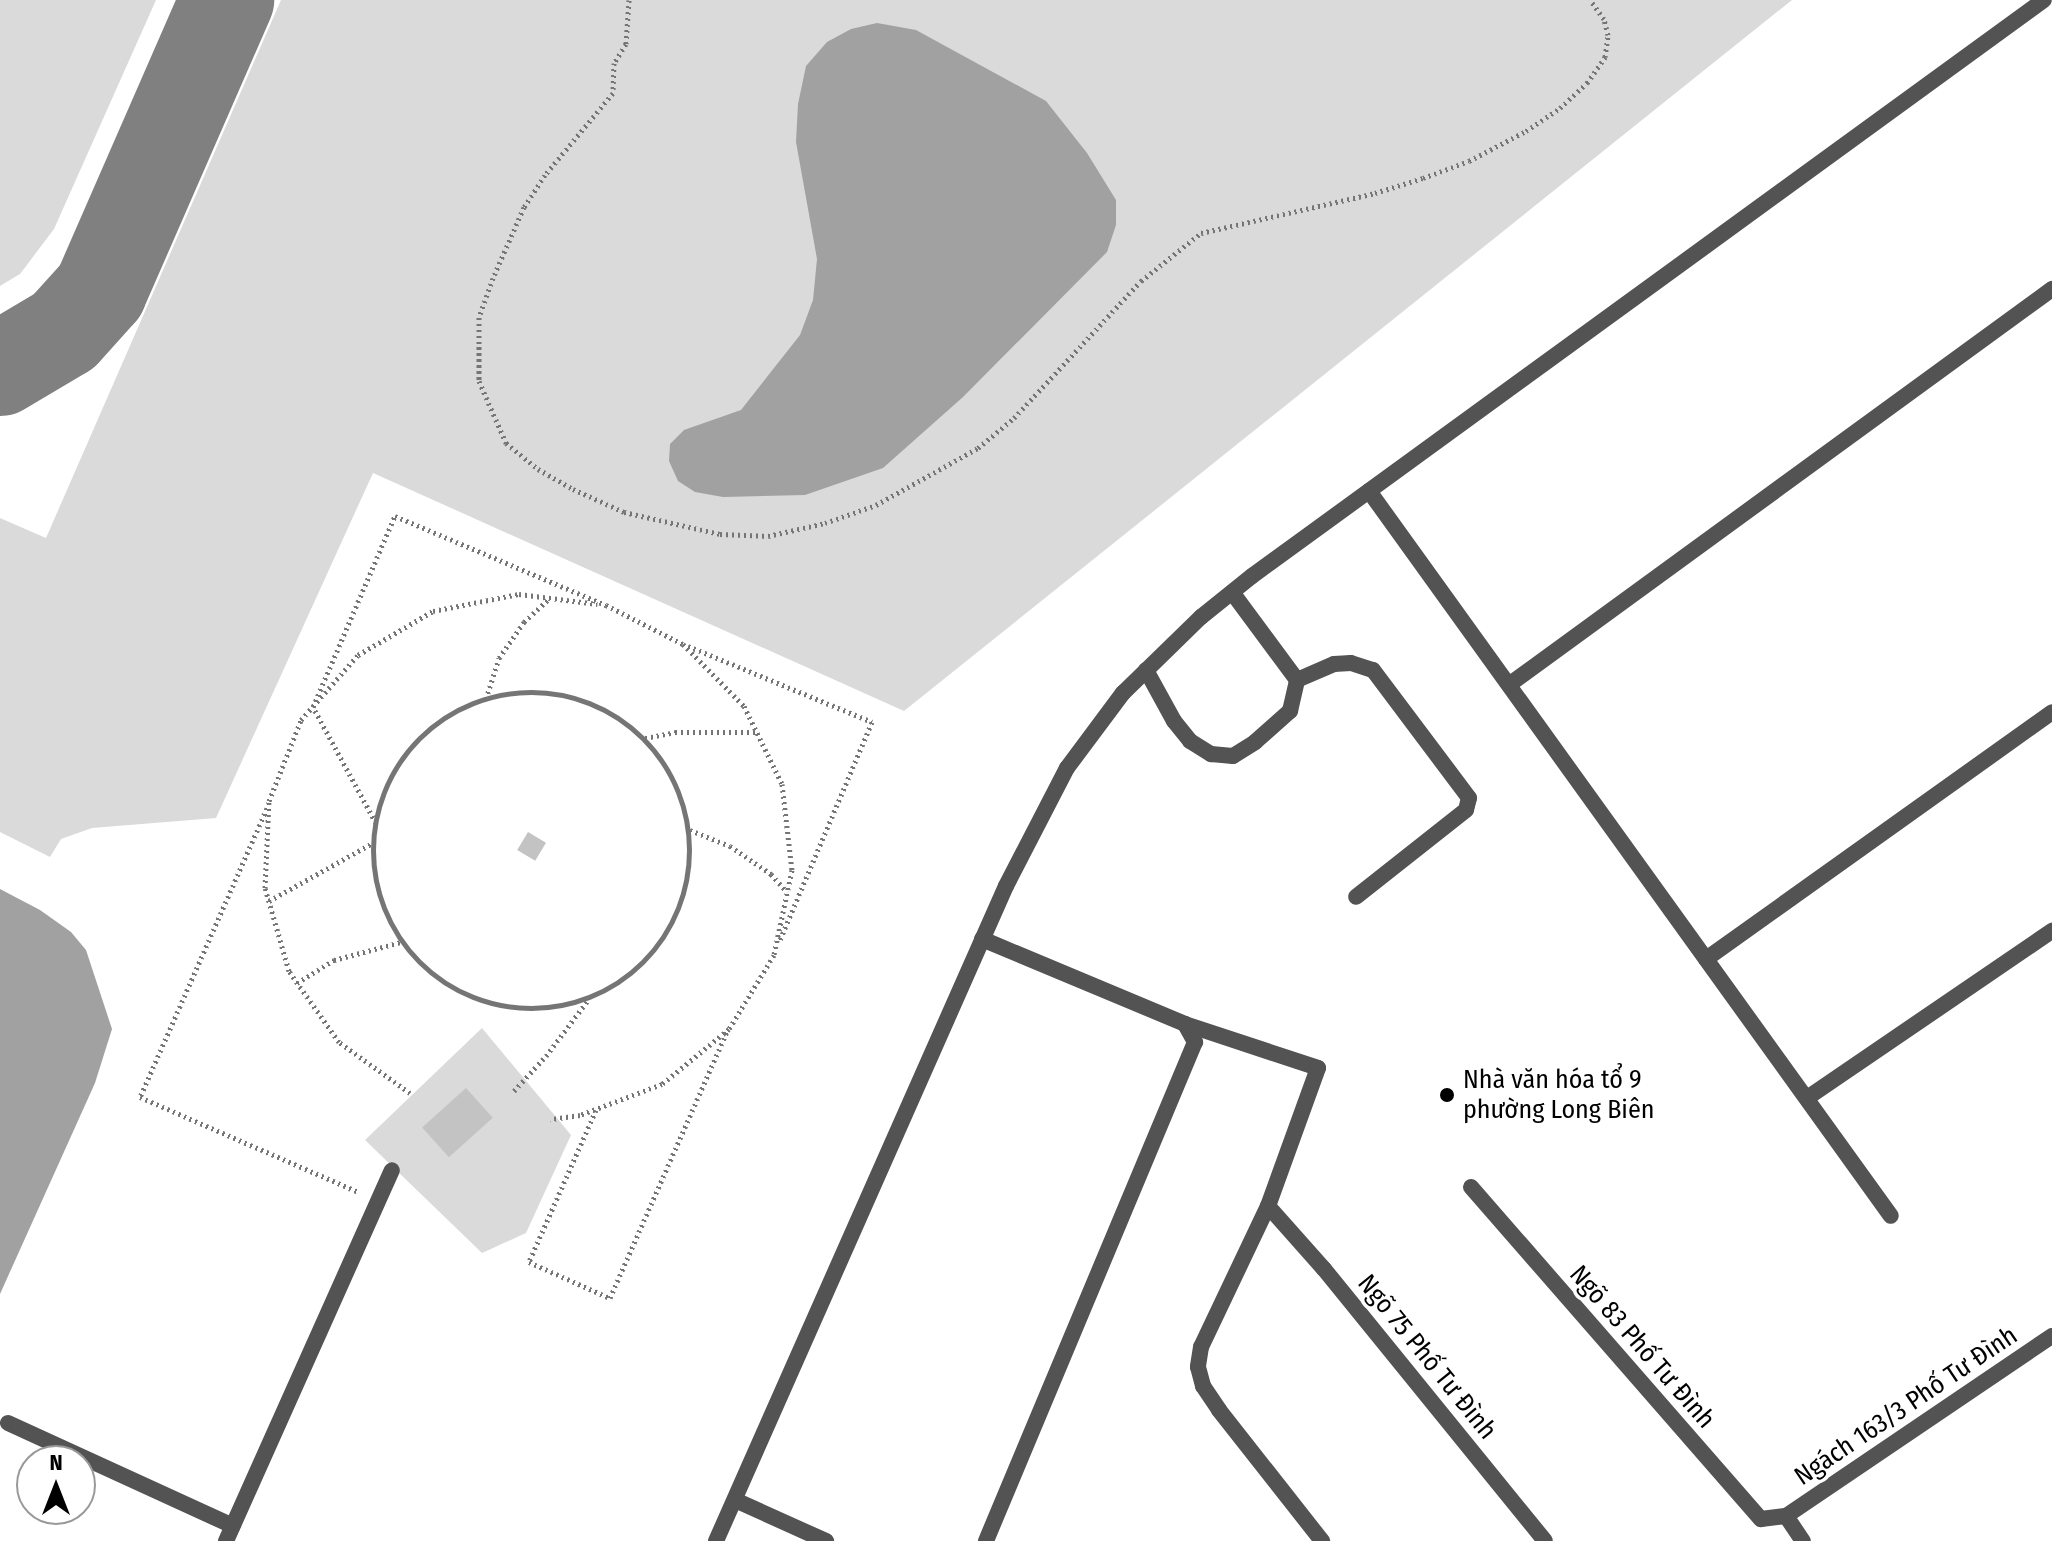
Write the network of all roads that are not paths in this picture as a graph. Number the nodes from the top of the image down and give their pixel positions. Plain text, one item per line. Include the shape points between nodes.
1 (2044, 0) edge
2 (2052, 289) edge
3 (1369, 491) junction
4 (1232, 592) junction
5 (1146, 670) junction
6 (1297, 680) junction
7 (1510, 684) junction
8 (2052, 712) edge
9 (1356, 897) dead end
10 (2052, 931) edge
11 (982, 939) junction
12 (1706, 959) junction
13 (1185, 1024) junction
14 (1807, 1098) junction
15 (392, 1170) dead end
16 (1471, 1187) dead end
17 (1268, 1206) junction
18 (1891, 1216) dead end
19 (2052, 1336) edge
20 (8, 1423) dead end
21 (735, 1500) junction
22 (1786, 1516) junction
23 (229, 1533) edge
24 (716, 1541) edge
25 (826, 1541) edge
26 (986, 1541) edge
27 (1322, 1541) edge
28 (1545, 1541) edge
29 (1803, 1541) edge

1 - 3 street
2 - 7 street
3 - 4 street
3 - 7 street
4 - 5 street
4 - 6 street
5 - 6 street via 1190,741 1211,754 1233,756 1290,711
5 - 11 street via 1067,768
6 - 9 street via 1334,664 1373,670 1469,798 1466,810
7 - 12 street
8 - 12 street
10 - 14 street
11 - 13 street
11 - 21 street
12 - 14 street
13 - 17 street via 1318,1068
13 - 26 street via 1195,1042
14 - 18 street
15 - 23 street
16 - 22 street, Ngõ 83 Phố Tư Đình via 1761,1519
17 - 27 street via 1207,1332 1198,1367 1203,1386
17 - 28 street, Ngõ 75 Phố Tư Đình
19 - 22 street, Ngách 163/3 Phố Tư Đình
20 - 23 street
21 - 24 street
21 - 25 street
22 - 29 street

